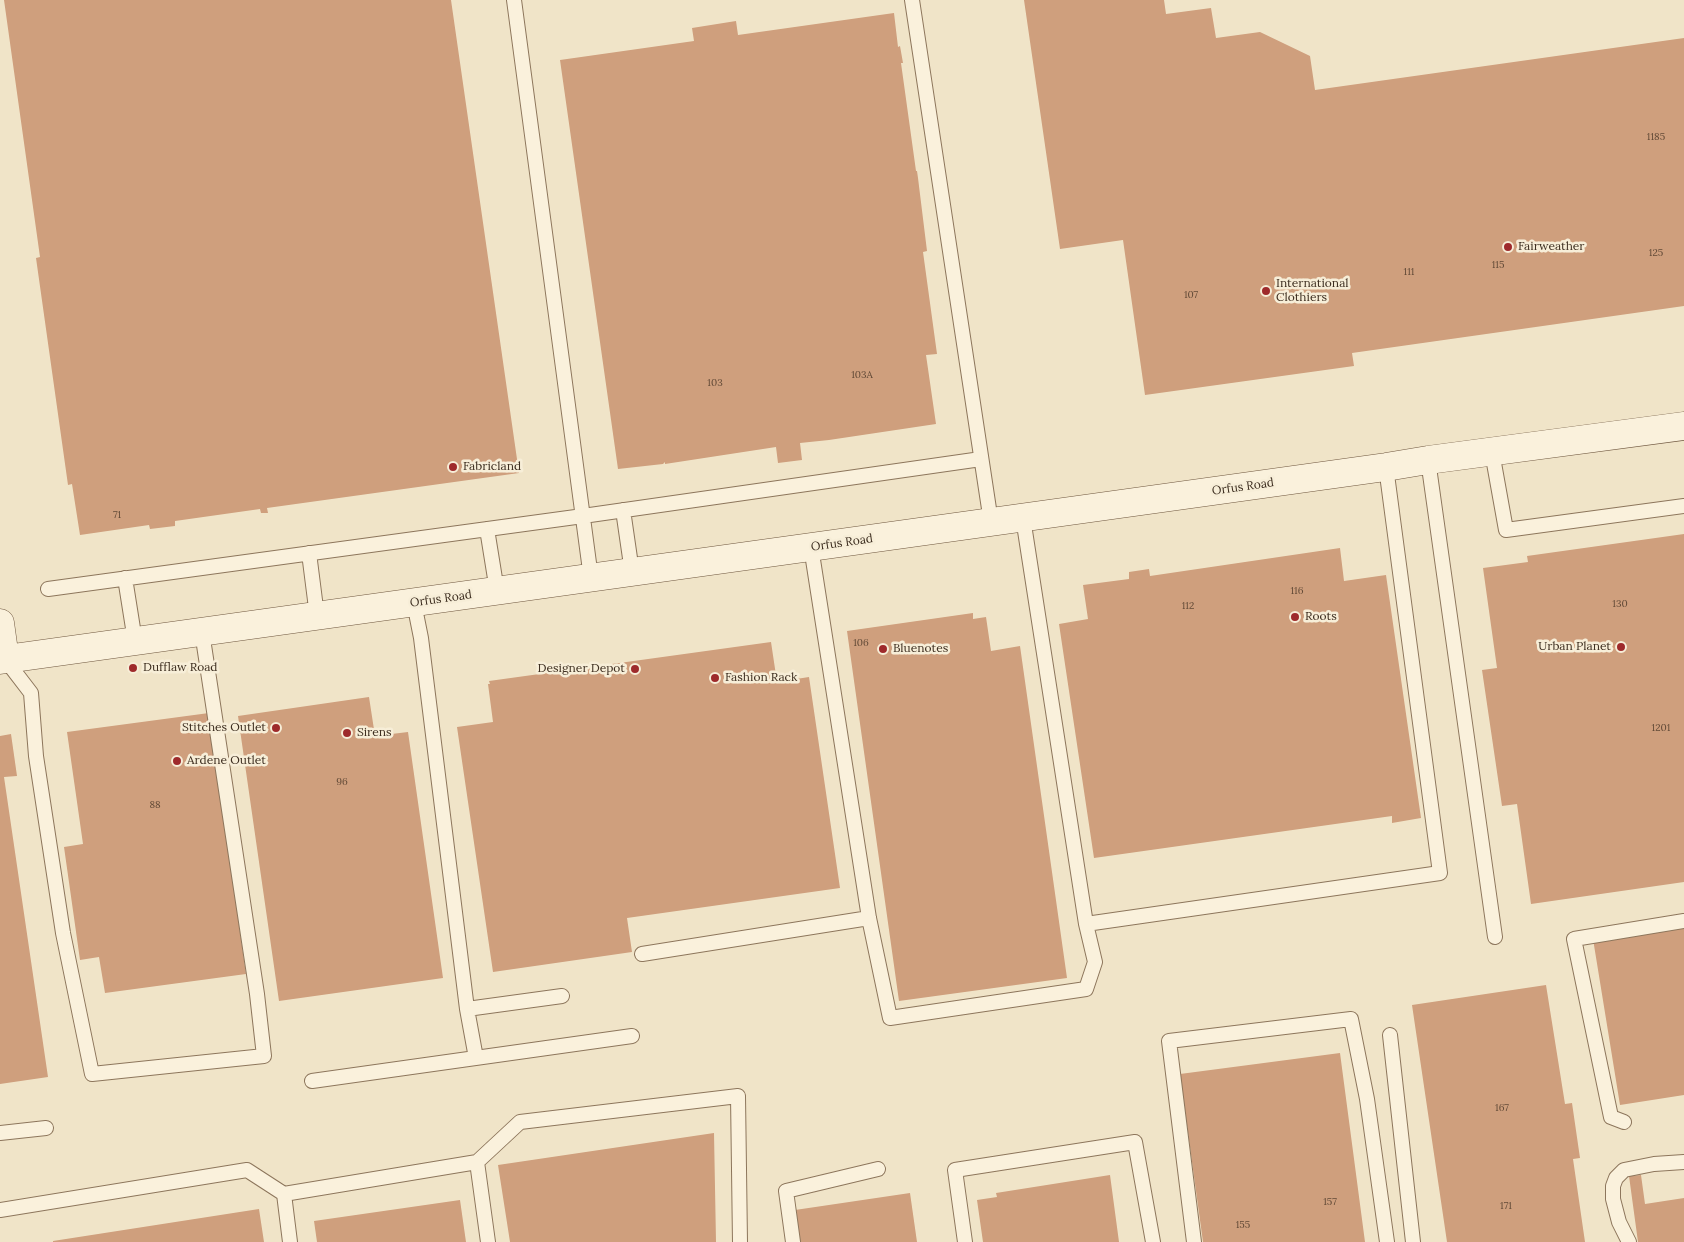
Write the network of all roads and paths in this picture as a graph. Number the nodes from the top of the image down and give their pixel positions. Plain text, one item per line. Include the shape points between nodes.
1 (514, 0) edge
2 (912, 0) edge
3 (1684, 426) edge
4 (1492, 452) junction
5 (981, 459) junction
6 (1428, 460) junction
7 (1386, 467) junction
8 (1684, 506) edge
9 (623, 510) junction
10 (583, 516) junction
11 (1023, 518) junction
12 (991, 522) junction
13 (487, 529) junction
14 (811, 547) junction
15 (309, 553) junction
16 (632, 572) junction
17 (125, 578) junction
18 (591, 578) junction
19 (48, 589) dead end
20 (498, 591) junction
21 (414, 602) junction
22 (317, 616) junction
23 (0, 623) edge
24 (202, 632) junction
25 (135, 641) junction
26 (2, 660) edge
27 (870, 918) junction
28 (1684, 921) edge
29 (1086, 924) junction
30 (1495, 937) dead end
31 (642, 954) dead end
32 (562, 996) dead end
33 (467, 1009) junction
34 (1390, 1035) dead end
35 (632, 1036) dead end
36 (476, 1058) junction
37 (312, 1081) dead end
38 (1624, 1122) dead end
39 (46, 1128) dead end
40 (0, 1133) edge
41 (477, 1162) junction
42 (1684, 1162) edge
43 (878, 1169) dead end
44 (284, 1194) junction
45 (0, 1210) edge
46 (290, 1242) edge
47 (488, 1242) edge
48 (740, 1242) edge
49 (792, 1242) edge
50 (965, 1242) edge
51 (1152, 1242) edge
52 (1194, 1242) edge
53 (1387, 1242) edge
54 (1413, 1242) edge
55 (1629, 1242) edge

1 - 10 lane
2 - 5 lane
3 - 4 street, Orfus Road
4 - 6 street, Orfus Road
4 - 8 lane via 1506,530
5 - 9 lane
5 - 12 lane
6 - 7 street, Orfus Road
6 - 30 lane
7 - 11 street, Orfus Road
7 - 29 lane via 1440,872
9 - 10 lane
9 - 16 lane
10 - 13 lane
10 - 18 lane
11 - 12 street, Orfus Road
11 - 29 lane
12 - 14 street, Orfus Road
13 - 15 lane
13 - 20 lane
14 - 16 street, Orfus Road
14 - 27 lane
15 - 17 lane
15 - 22 lane
16 - 18 street, Orfus Road
17 - 19 lane
17 - 25 lane
18 - 20 street, Orfus Road
20 - 21 street, Orfus Road
21 - 22 street, Orfus Road
21 - 33 lane
22 - 24 street, Orfus Road
23 - 26 street
24 - 25 street, Orfus Road
24 - 26 lane via 256,984 264,1056 92,1074 63,933 36,756 31,693
25 - 26 street, Orfus Road
27 - 29 lane via 890,1018 1086,989 1095,962
27 - 31 lane
28 - 38 lane via 1574,939 1611,1117
32 - 33 lane
33 - 36 lane
34 - 54 lane
35 - 36 lane
36 - 37 lane
39 - 40 lane
41 - 44 lane
41 - 47 lane
41 - 48 lane via 520,1122 738,1096
42 - 55 lane via 1624,1170 1616,1178 1613,1199
43 - 49 lane via 786,1191
44 - 45 lane via 247,1170
44 - 46 lane
50 - 51 lane via 955,1170 1135,1142
52 - 53 lane via 1169,1041 1351,1019 1367,1099

